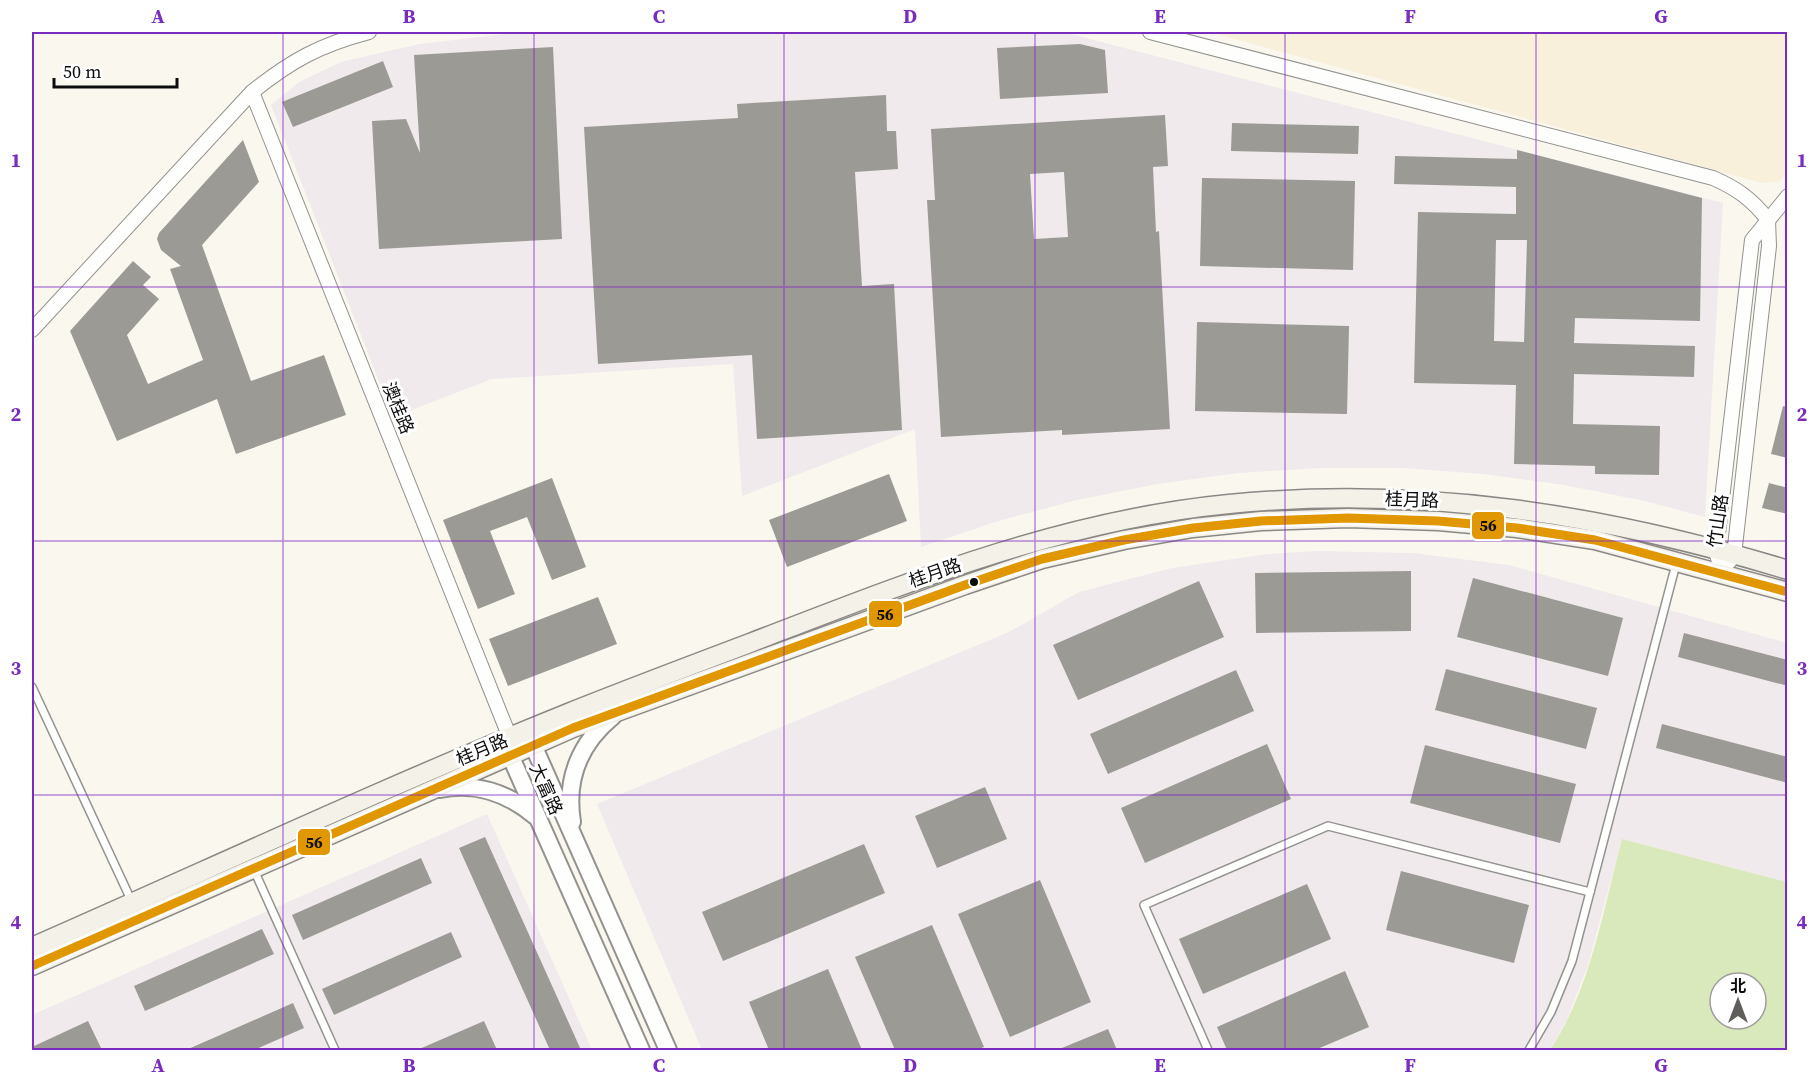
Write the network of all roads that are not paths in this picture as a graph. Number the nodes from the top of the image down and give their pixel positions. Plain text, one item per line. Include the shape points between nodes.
1 (369, 32) edge
2 (1150, 32) edge
3 (252, 92) junction
4 (1788, 196) edge
5 (1768, 220) junction
6 (32, 330) edge
7 (1725, 553) junction
8 (1677, 562) junction
9 (1788, 570) edge
10 (1722, 573) junction
11 (1788, 592) edge
12 (32, 687) edge
13 (618, 712) junction
14 (533, 745) junction
15 (510, 746) junction
16 (424, 792) junction
17 (538, 819) junction
18 (574, 838) junction
19 (253, 868) junction
20 (594, 881) junction
21 (570, 891) junction
22 (1590, 892) junction
23 (133, 902) junction
24 (32, 947) edge
25 (32, 966) edge
26 (335, 1050) edge
27 (640, 1050) edge
28 (668, 1050) edge
29 (1208, 1050) edge
30 (1529, 1050) edge

1 - 3 street via 334,41 287,63
2 - 5 street via 1713,178 1755,202
3 - 6 street
3 - 15 street, 澳桂路
4 - 5 street
5 - 7 street, 竹山路 via 1769,246
7 - 9 main road, 桂月路
7 - 10 street, 竹山路
7 - 15 main road, 桂月路 via 1600,521 1459,502 1306,498 1153,513 1070,531 924,576
8 - 10 main road, 桂月路
8 - 13 main road, 桂月路 via 1595,540 1438,521 1348,518 1193,528 1042,559
8 - 22 lane
10 - 11 main road, 桂月路
12 - 23 lane
13 - 14 main road, 桂月路
13 - 18 street via 597,729 574,768 570,812
14 - 15 main road, 桂月路
14 - 18 street, 大富路
15 - 16 main road, 桂月路
15 - 17 street, 大富路
15 - 23 main road, 桂月路
16 - 17 street via 457,787 488,790 522,805
16 - 19 main road, 桂月路
17 - 21 street, 大富路
18 - 20 street, 大富路
19 - 25 main road, 桂月路
19 - 26 lane
20 - 21 street
20 - 28 street, 大富路
21 - 27 street, 大富路
22 - 29 lane via 1328,826 1144,905
22 - 30 lane via 1563,987
23 - 24 main road, 桂月路

